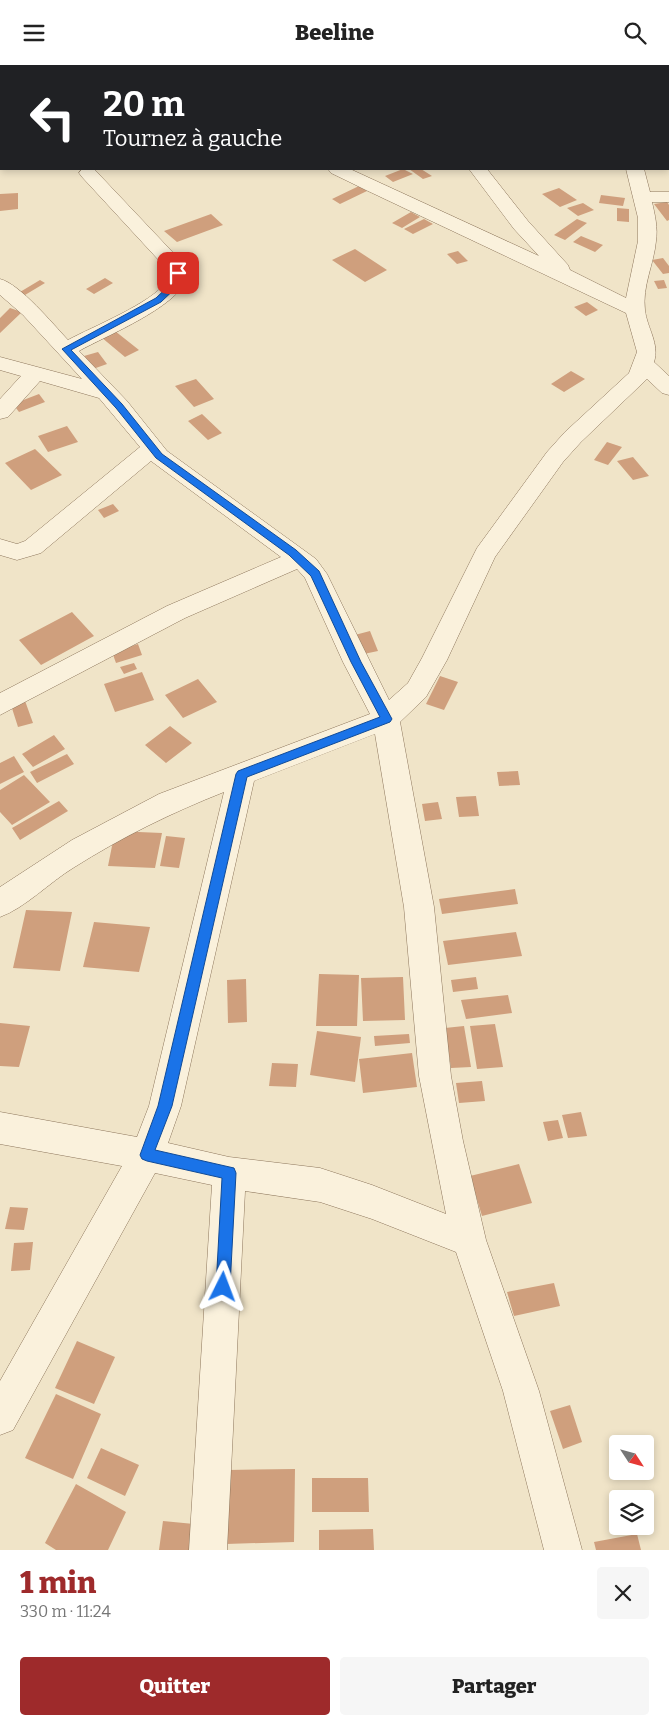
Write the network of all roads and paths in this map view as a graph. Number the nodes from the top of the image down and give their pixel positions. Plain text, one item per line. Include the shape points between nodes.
1 (339, 170) edge
2 (479, 170) edge
3 (635, 170) edge
4 (88, 173) dead end
5 (642, 197) junction
6 (669, 197) edge
7 (567, 275) junction
8 (0, 285) edge
9 (635, 310) junction
10 (66, 349) junction
11 (0, 363) edge
12 (644, 364) junction
13 (34, 373) junction
14 (669, 388) edge
15 (107, 393) junction
16 (0, 412) edge
17 (153, 448) junction
18 (0, 547) edge
19 (300, 558) junction
20 (0, 705) edge
21 (386, 719) junction
22 (242, 774) junction
23 (0, 904) edge
24 (0, 1128) edge
25 (147, 1155) junction
26 (230, 1173) junction
27 (469, 1240) junction
28 (0, 1417) edge
29 (208, 1550) edge
30 (563, 1550) edge

1 - 7 street via 424,212
2 - 7 street via 521,225
3 - 5 street
4 - 10 street via 174,265 178,273 177,283 158,300
5 - 6 street
5 - 9 street via 648,241 636,290
7 - 9 street
8 - 10 street
9 - 12 street via 647,352
10 - 15 street
11 - 13 street
12 - 14 street
12 - 21 street via 639,376 572,437 502,528 485,554 417,690
13 - 15 street
13 - 16 street
15 - 17 street
17 - 18 street via 33,547 17,552
17 - 19 street via 172,467
19 - 20 street via 176,612
19 - 21 street via 315,574
21 - 22 street
21 - 27 street via 419,907 435,1076
22 - 23 street via 168,802 120,825
22 - 25 street via 165,1106
24 - 25 street
25 - 26 street
25 - 28 street
26 - 27 street via 320,1185
26 - 29 street
27 - 30 street via 521,1391

